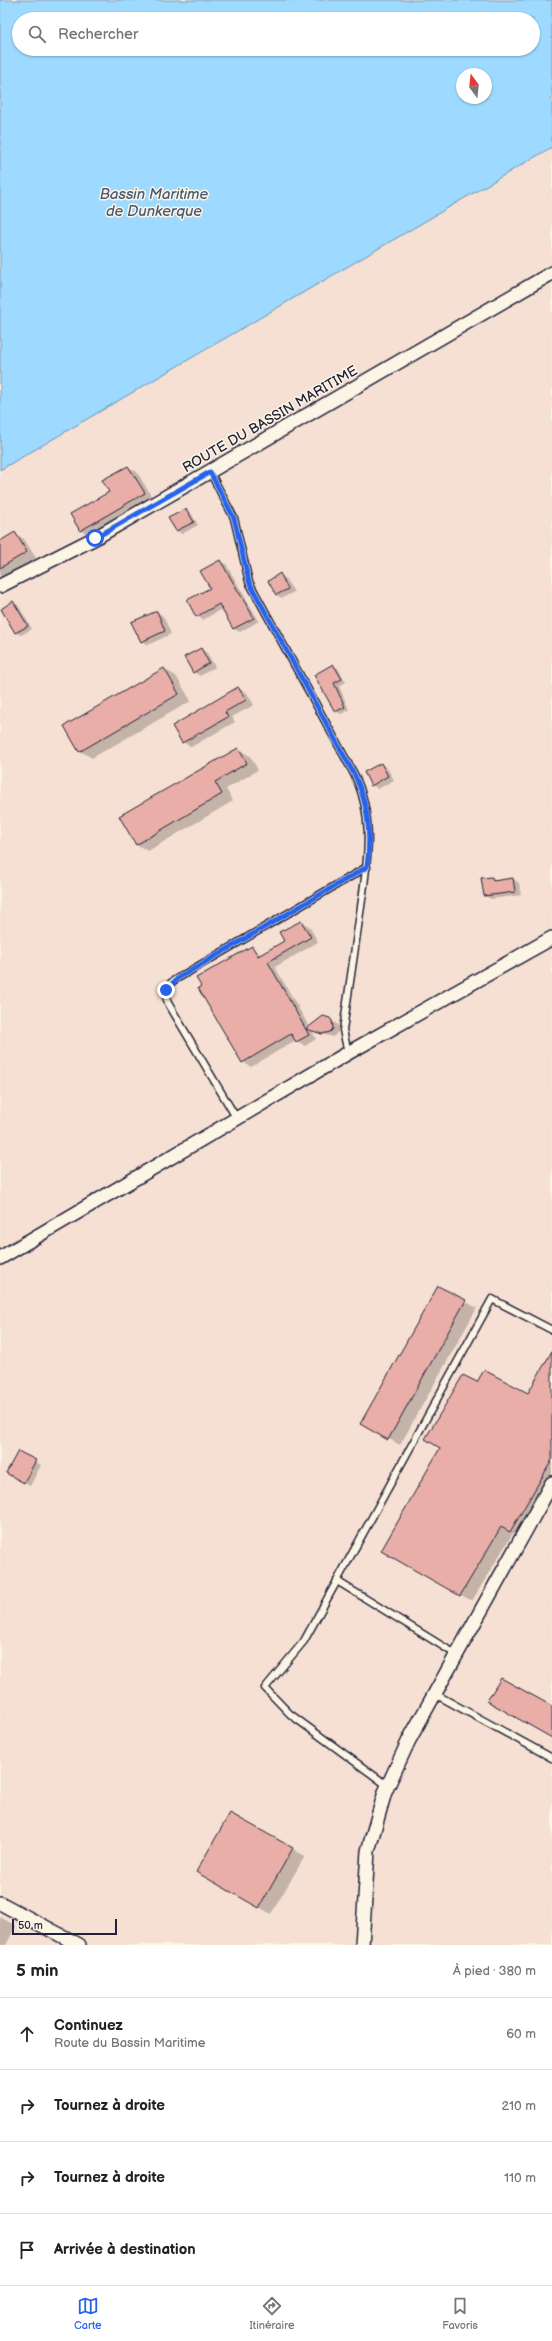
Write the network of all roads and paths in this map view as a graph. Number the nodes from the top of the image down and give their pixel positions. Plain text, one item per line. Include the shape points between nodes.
1 (552, 273) edge
2 (210, 472) junction
3 (0, 586) edge
4 (367, 867) junction
5 (552, 939) edge
6 (348, 1053) junction
7 (237, 1119) junction
8 (0, 1258) edge
9 (552, 1330) edge
10 (552, 1483) edge
11 (337, 1581) junction
12 (457, 1655) junction
13 (435, 1694) junction
14 (552, 1758) edge
15 (388, 1786) junction
16 (0, 1902) edge
17 (79, 1945) edge
18 (362, 1945) edge

1 - 2 street, ROUTE DU BASSIN MARITIME
2 - 3 street, ROUTE DU BASSIN MARITIME via 67,554
2 - 4 lane via 234,518 249,582 358,781 366,813
4 - 6 lane via 343,1030
4 - 7 lane via 178,978 166,990 168,1003
5 - 6 street
6 - 7 street
7 - 8 street
9 - 11 lane via 492,1299
10 - 12 street
11 - 12 lane
11 - 15 lane via 304,1641 265,1688 290,1714
12 - 13 street
13 - 14 lane
13 - 15 street via 409,1740
15 - 18 street via 368,1851
16 - 17 street

